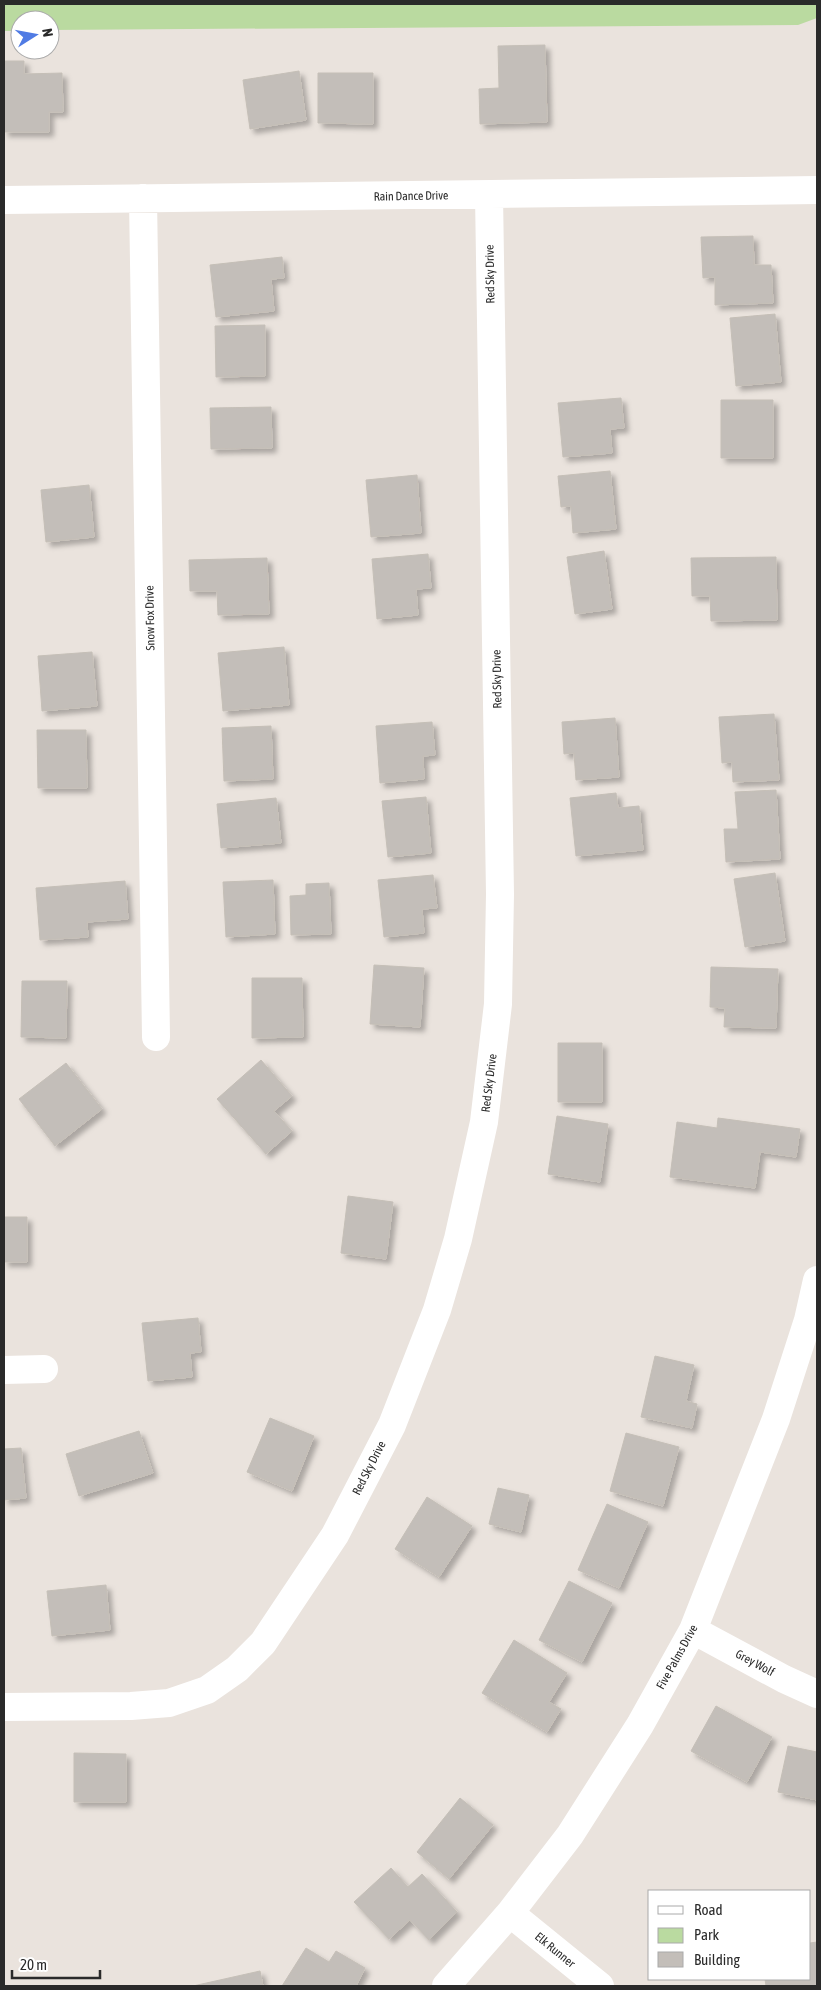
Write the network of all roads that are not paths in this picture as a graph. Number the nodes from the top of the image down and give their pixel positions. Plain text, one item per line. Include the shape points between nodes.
1 (817, 190) edge
2 (489, 195) junction
3 (143, 198) junction
4 (4, 200) edge
5 (156, 1038) dead end
6 (817, 1280) edge
7 (807, 1355) edge
8 (44, 1369) dead end
9 (4, 1370) edge
10 (693, 1630) junction
11 (817, 1694) edge
12 (4, 1707) edge
13 (510, 1913) junction
14 (446, 1986) edge
15 (600, 1986) edge

1 - 2 street, Rain Dance Drive
2 - 3 street, Rain Dance Drive
2 - 12 street, Red Sky Drive via 500,894 498,1004 484,1122 458,1239 437,1310 392,1425 335,1535 263,1643 237,1669 207,1690 169,1704
3 - 4 street, Rain Dance Drive
3 - 5 street, Snow Fox Drive
6 - 7 street, Five Palms Drive
7 - 10 street, Five Palms Drive via 773,1427
8 - 9 street
10 - 11 street, Grey Wolf
10 - 13 street, Five Palms Drive via 640,1725 570,1835
13 - 14 street, Five Palms Drive
13 - 15 street, Elk Runner

